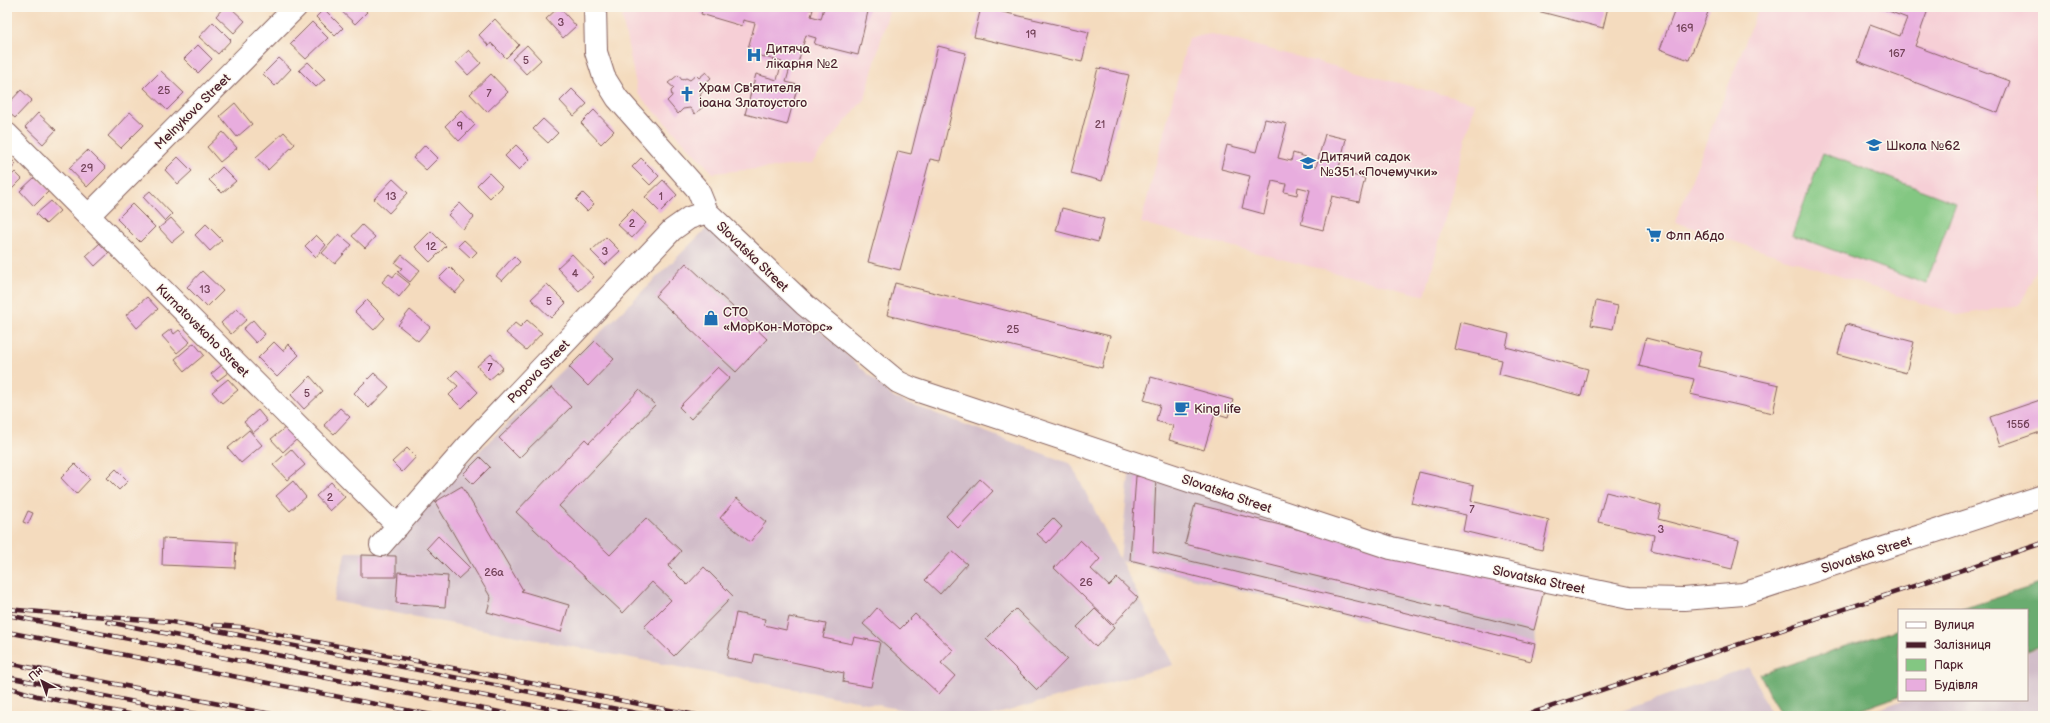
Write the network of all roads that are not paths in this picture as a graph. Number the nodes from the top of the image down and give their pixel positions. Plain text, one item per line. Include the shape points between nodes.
1 (296, 7) edge
2 (595, 7) edge
3 (7, 134) edge
4 (707, 212) junction
5 (89, 215) junction
6 (2043, 496) edge
7 (398, 526) junction
8 (381, 545) dead end

1 - 5 street, Melnykova Street
2 - 4 street, Slovatska Street via 596,52 604,77 617,98 698,190
3 - 5 street, Kurnatovskoho Street
4 - 6 street, Slovatska Street via 805,305 898,382 1391,548 1629,598 1684,599 1742,594
4 - 7 street, Popova Street via 688,218 672,230 473,440
5 - 7 street, Kurnatovskoho Street
7 - 8 street, Popova Street

